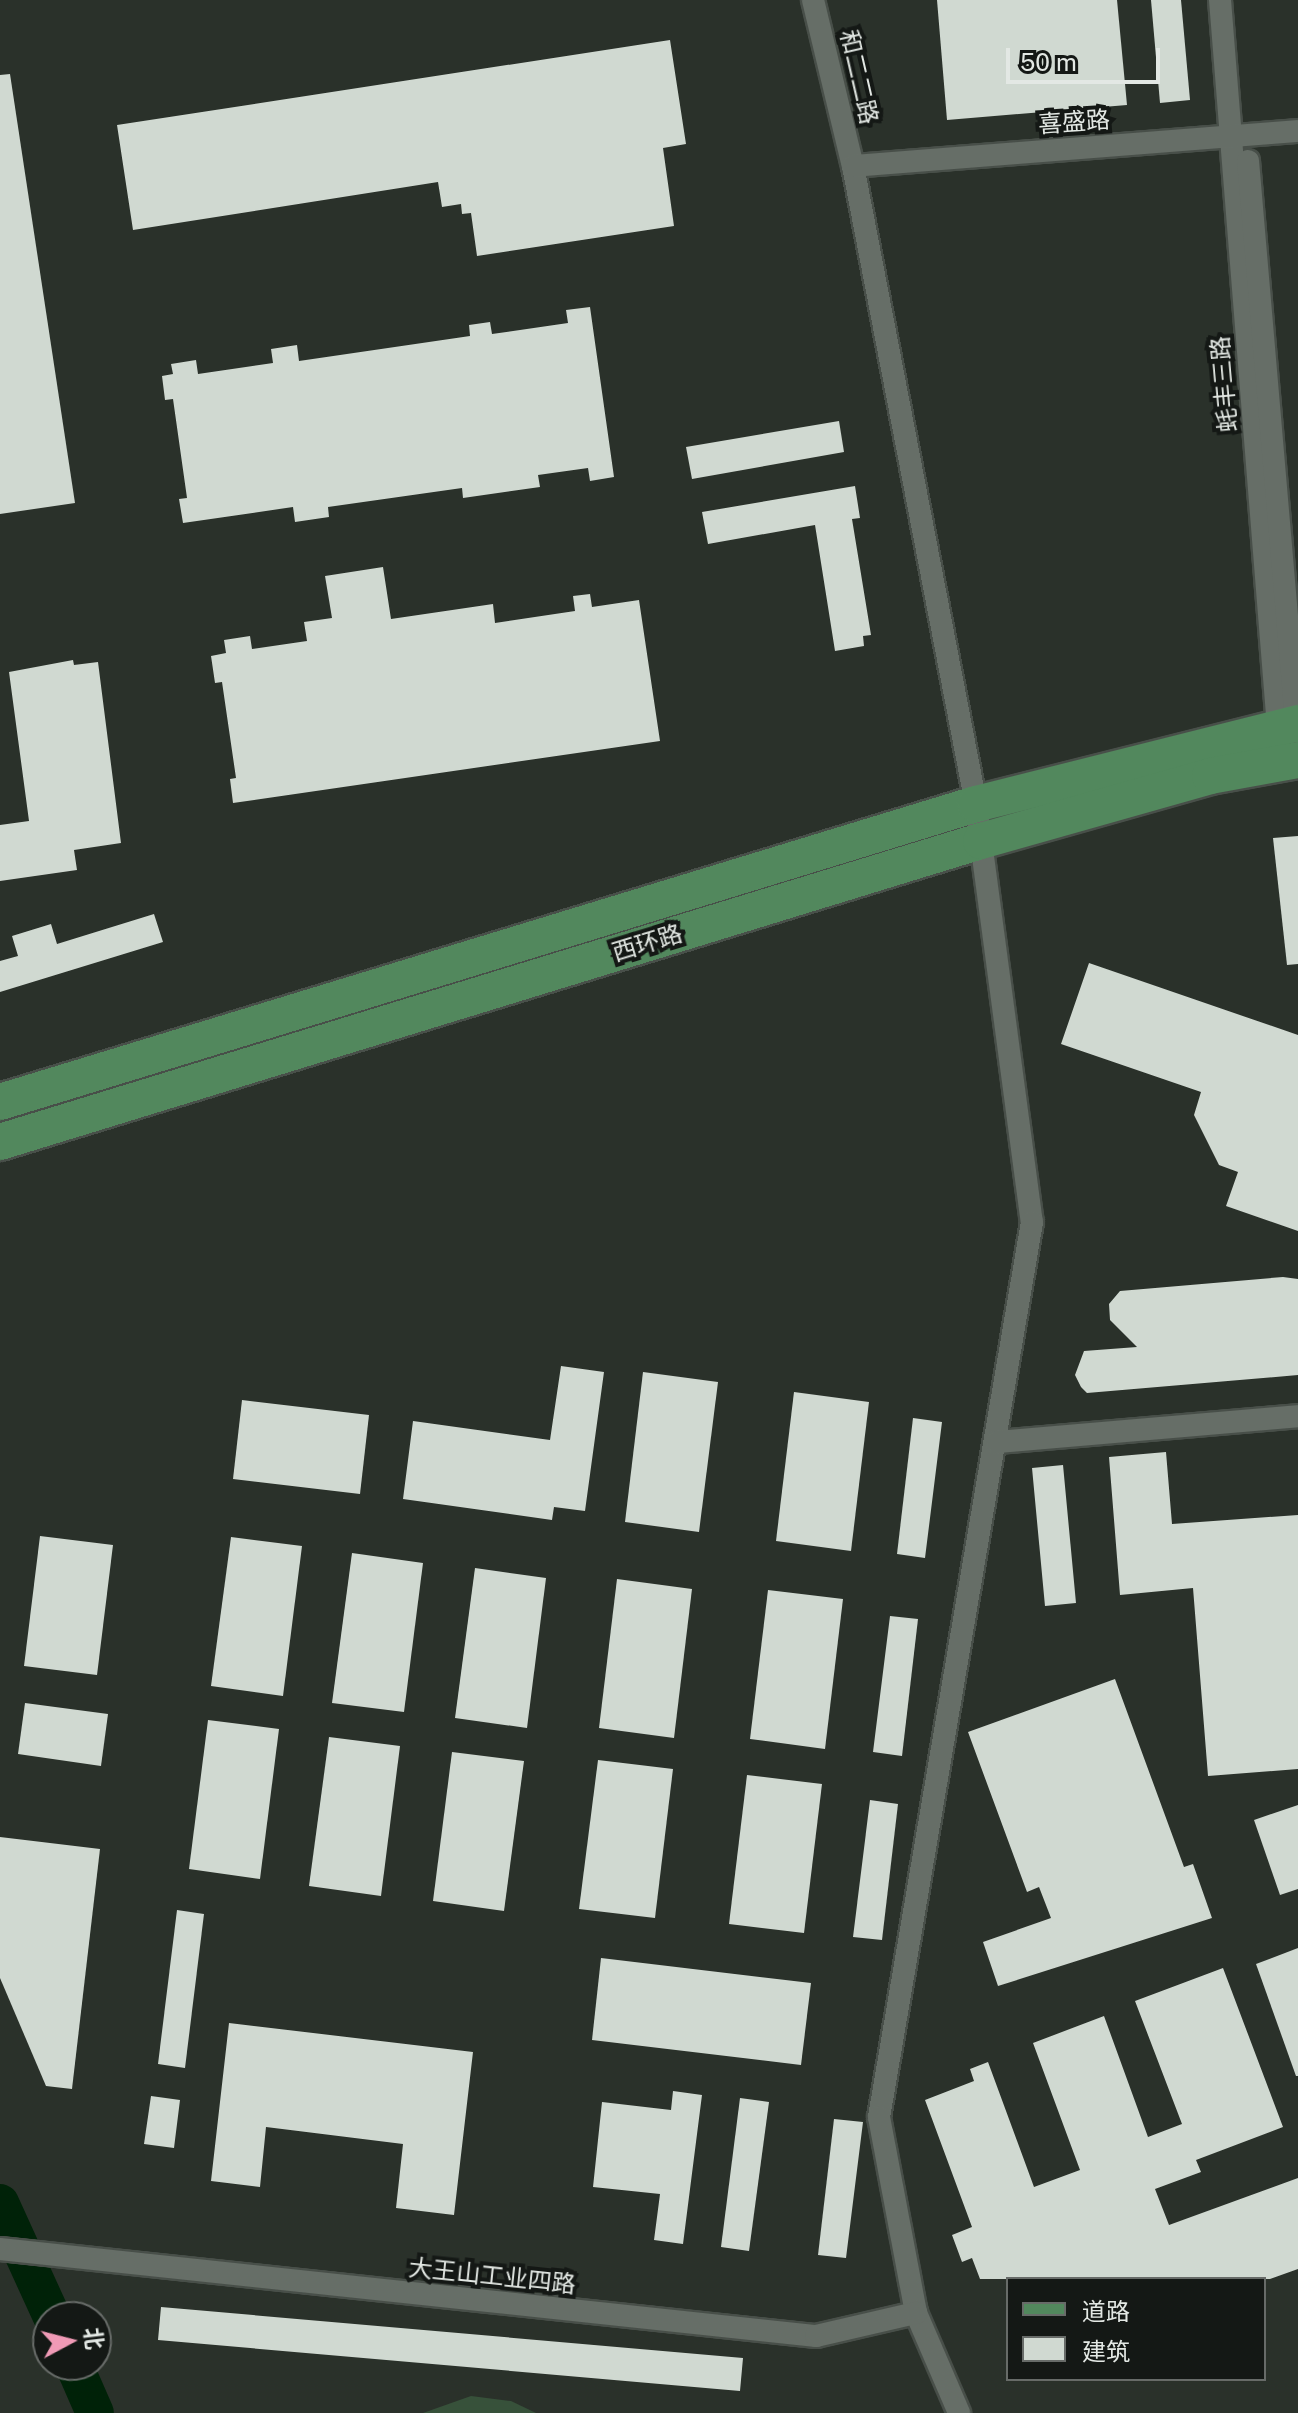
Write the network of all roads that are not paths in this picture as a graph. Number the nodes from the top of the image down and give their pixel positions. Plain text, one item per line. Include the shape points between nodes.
1 (813, 0) edge
2 (1220, 0) edge
3 (1234, 0) edge
4 (1298, 131) edge
5 (1238, 136) junction
6 (853, 166) junction
7 (1291, 741) edge
8 (976, 804) junction
9 (981, 841) junction
10 (0, 1102) edge
11 (0, 1142) edge
12 (1298, 1416) edge
13 (997, 1442) junction
14 (0, 2249) edge
15 (916, 2313) junction
16 (959, 2413) edge

1 - 6 street, 和二二路
2 - 5 street, 蚝丰三路
3 - 5 street, 蚝丰三路
4 - 5 street, 喜盛路
5 - 6 street, 喜盛路
5 - 7 street, 蚝丰三路
6 - 8 street, 和二二路
7 - 8 main road, 西环路
7 - 9 main road, 西环路
8 - 9 street, 和二二路
8 - 10 main road, 西环路
9 - 11 main road, 西环路
9 - 13 street, 和二二路 via 1032,1222
12 - 13 street
13 - 15 street, 和二二路 via 879,2117
14 - 15 street, 大王山工业四路 via 816,2336
15 - 16 street, 和二二路

